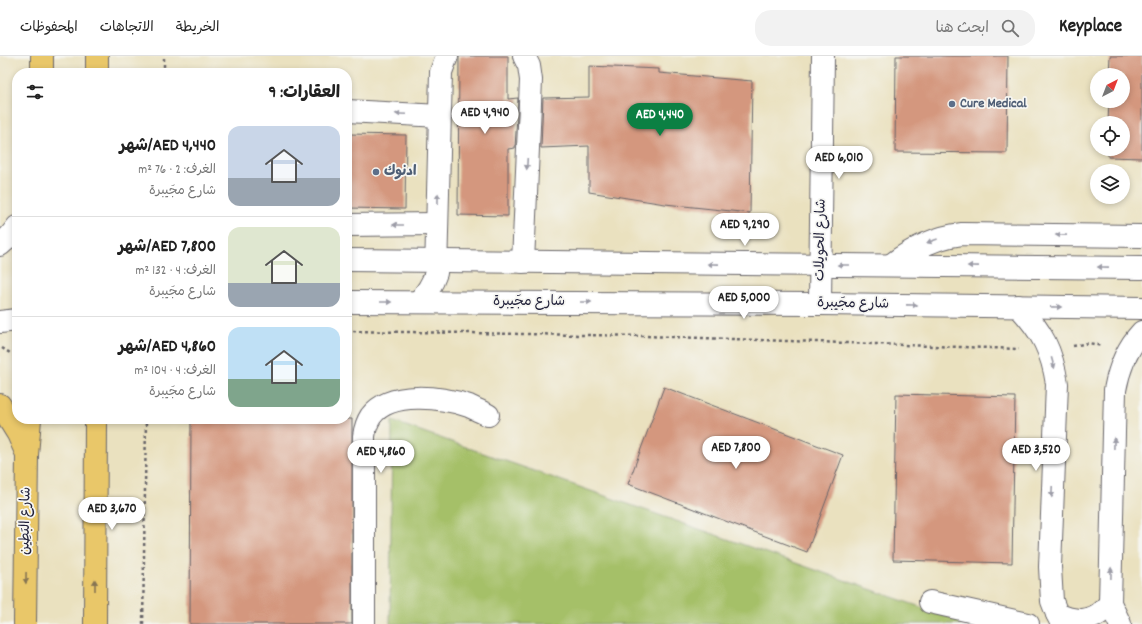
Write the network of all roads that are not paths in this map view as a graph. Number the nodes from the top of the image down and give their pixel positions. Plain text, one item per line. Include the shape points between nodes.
1 (42, 56) edge
2 (97, 56) edge
3 (447, 56) edge
4 (524, 56) edge
5 (823, 56) edge
6 (42, 68) edge
7 (97, 68) edge
8 (352, 111) edge
9 (440, 116) junction
10 (438, 224) junction
11 (352, 225) edge
12 (12, 233) edge
13 (1142, 236) edge
14 (0, 245) edge
15 (352, 260) edge
16 (437, 261) junction
17 (523, 262) junction
18 (821, 265) junction
19 (892, 265) junction
20 (1142, 268) edge
21 (352, 302) edge
22 (418, 302) junction
23 (820, 304) junction
24 (1018, 306) junction
25 (1142, 308) edge
26 (12, 321) edge
27 (0, 322) edge
28 (1142, 332) edge
29 (0, 405) edge
30 (488, 415) dead end
31 (30, 424) edge
32 (96, 429) edge
33 (27, 455) junction
34 (930, 602) dead end
35 (1110, 603) junction
36 (1059, 619) edge
37 (25, 624) edge
38 (94, 624) edge
39 (364, 624) edge
40 (1028, 624) edge
41 (1120, 624) edge

1 - 6 main road
2 - 7 main road
3 - 9 street via 441,72
4 -> 17 street via 531,80
5 - 18 street, شارع الحويلات
9 -> 8 street
10 -> 9 street
10 -> 11 street
10 - 16 street
12 - 14 street
13 -> 19 street via 962,234 922,244
15 - 16 street
16 - 17 street
16 - 22 street via 432,284
18 -> 17 street
19 -> 18 street
18 - 23 street, شارع الحويلات
20 -> 19 street
21 -> 22 street, شارع مجَيبرة
22 -> 23 street, شارع مجَيبرة
23 -> 24 street, شارع مجَيبرة
24 -> 25 street, شارع مجَيبرة
24 -> 36 street via 1041,334 1054,367 1056,384 1050,567 1052,601
26 - 27 street
35 -> 28 street via 1115,390 1128,351
29 - 33 main road via 18,434
30 - 39 street via 469,406 427,398 396,400 379,408 371,416 364,436
31 - 33 main road, شارع البَطِين
38 -> 32 main road
33 -> 37 main road, شارع البَطِين
34 - 40 street
35 - 36 street via 1104,611 1085,621
35 - 41 street

